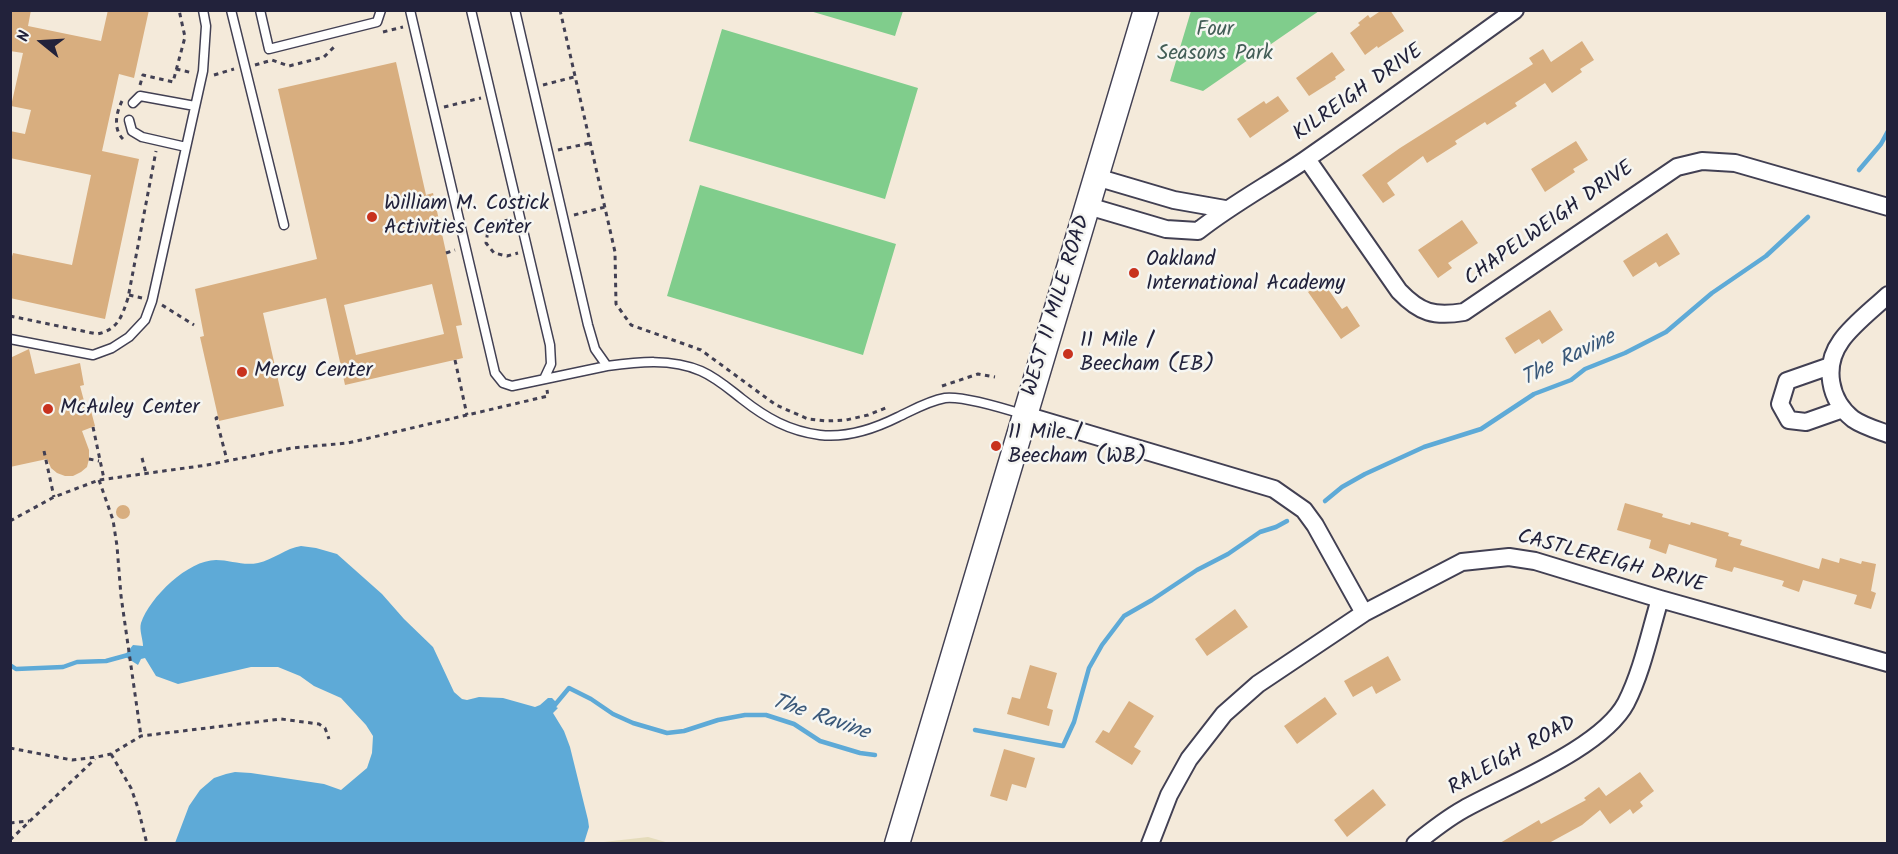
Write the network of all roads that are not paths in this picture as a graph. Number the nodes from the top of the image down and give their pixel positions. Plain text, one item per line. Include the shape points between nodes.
1 (203, 10) edge
2 (231, 10) edge
3 (260, 10) edge
4 (381, 10) edge
5 (410, 10) edge
6 (471, 10) edge
7 (515, 10) edge
8 (1146, 10) edge
9 (1515, 10) edge
10 (133, 103) dead end
11 (195, 106) junction
12 (129, 120) dead end
13 (186, 147) junction
14 (1307, 159) junction
15 (1096, 177) junction
16 (1088, 206) junction
17 (1887, 207) edge
18 (1225, 209) junction
19 (284, 225) dead end
20 (1887, 295) edge
21 (10, 339) edge
22 (607, 366) junction
23 (1830, 366) junction
24 (544, 379) junction
25 (1843, 409) junction
26 (1025, 415) junction
27 (1887, 434) edge
28 (1660, 599) junction
29 (1364, 613) junction
30 (1887, 663) edge
31 (897, 843) edge
32 (1150, 843) edge
33 (1415, 843) edge

1 - 11 lane via 203,71
2 - 19 lane
3 - 4 lane via 269,48 377,22
5 - 24 lane via 495,373 503,383 512,386
6 - 24 lane via 550,345 551,364
7 - 22 lane via 595,349
8 - 15 street, WEST 11 MILE ROAD
9 - 14 street, KILREIGH DRIVE
10 - 11 lane via 140,96
11 - 13 lane
12 - 13 lane via 132,131 142,137
13 - 21 lane via 145,320 129,337 93,355
14 - 17 street, CHAPELWEIGH DRIVE via 1399,291 1414,306 1451,314 1464,312 1677,167 1702,161 1735,163
14 - 18 street, KILREIGH DRIVE
15 - 16 street, WEST 11 MILE ROAD
15 - 18 street via 1174,200
16 - 18 street, KILREIGH DRIVE via 1166,229 1198,231
16 - 26 street, WEST 11 MILE ROAD
20 - 23 street via 1841,340
22 - 24 lane
22 - 26 lane via 644,361 700,371 773,421 819,435 840,436 868,430 946,398 995,405
23 - 25 street via 1829,377
23 - 25 street via 1786,381 1780,404 1789,420 1806,422
25 - 27 street via 1854,420
26 - 29 street via 1274,489 1304,510 1315,525
26 - 31 street, WEST 11 MILE ROAD
28 - 29 street, CASTLEREIGH DRIVE via 1535,561 1499,557 1462,562
28 - 30 street, CASTLEREIGH DRIVE
28 - 33 street, RALEIGH ROAD via 1635,680 1613,722 1578,749 1462,810
29 - 32 street, CASTLEREIGH DRIVE via 1258,684 1224,714 1189,759

